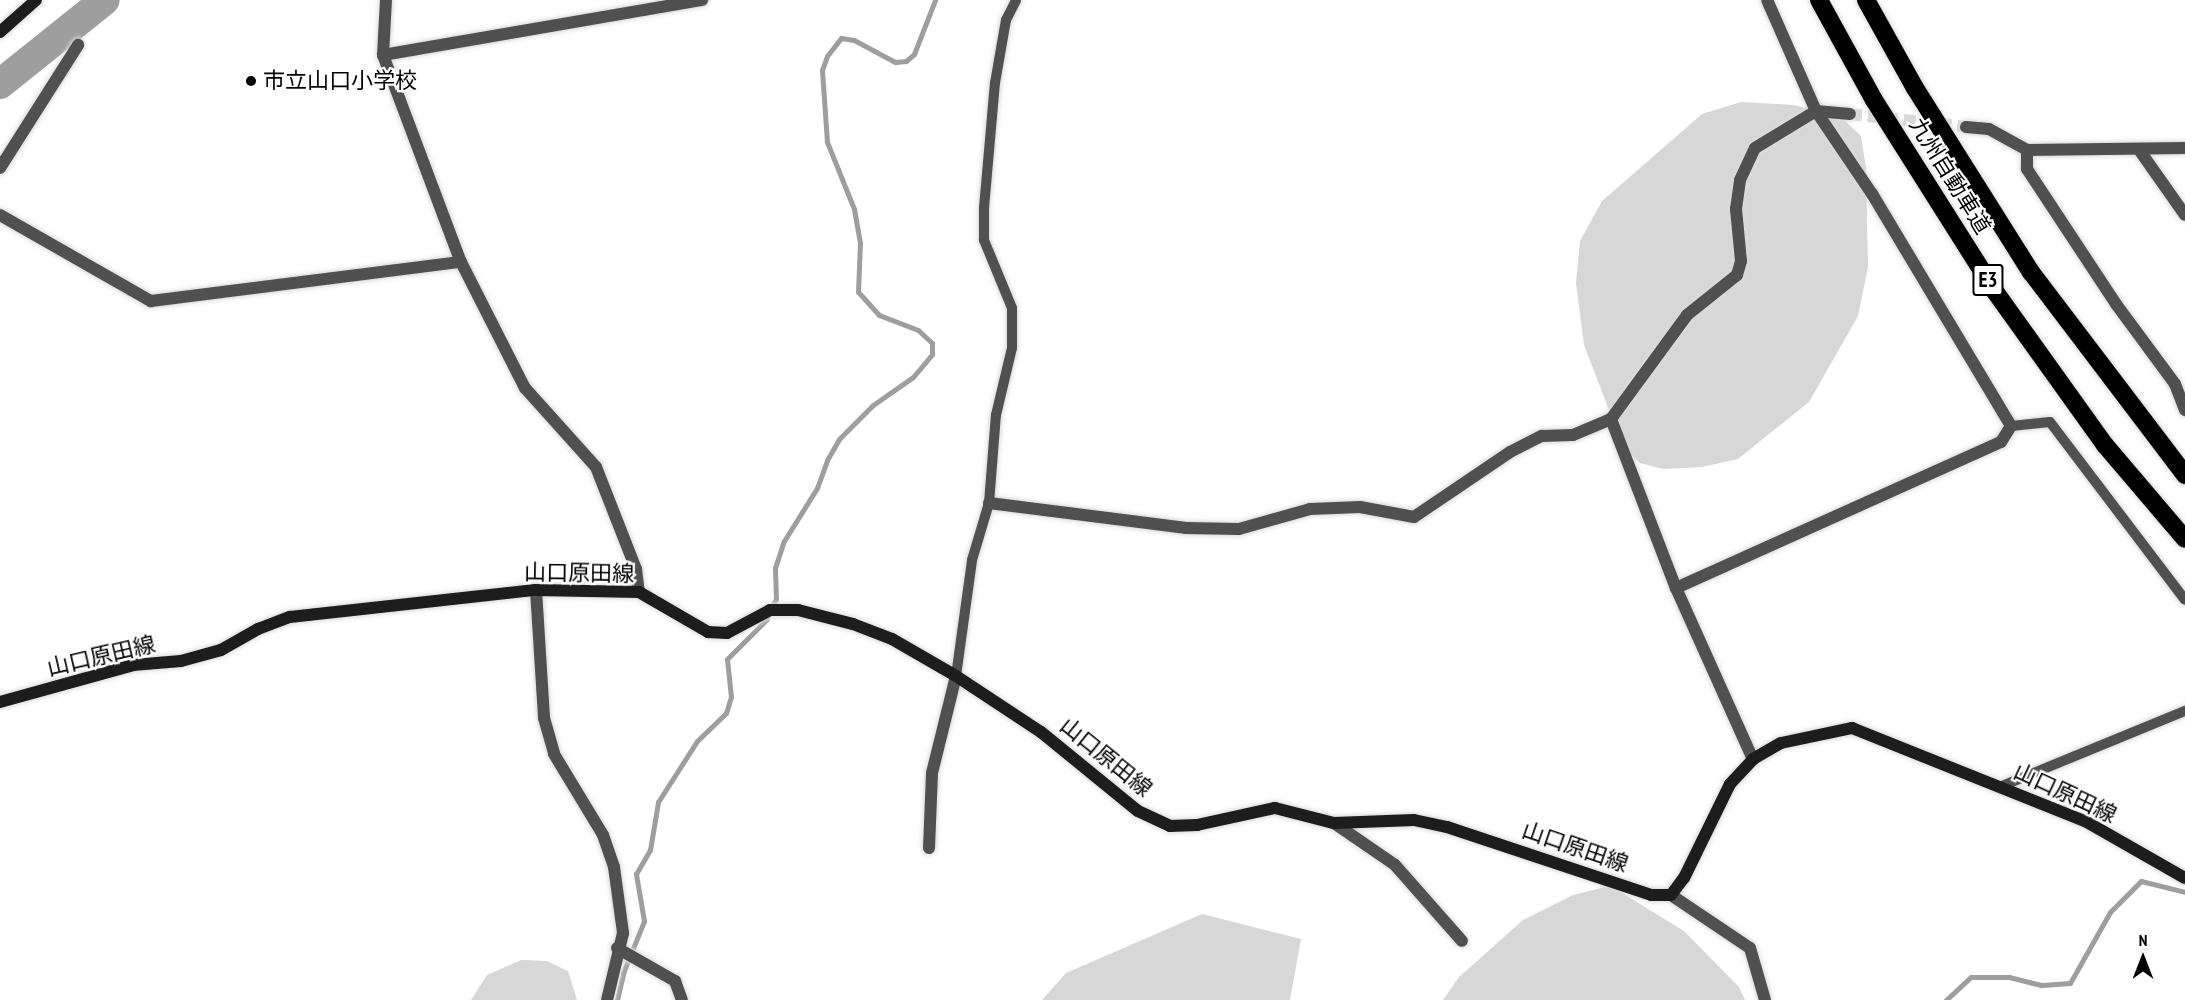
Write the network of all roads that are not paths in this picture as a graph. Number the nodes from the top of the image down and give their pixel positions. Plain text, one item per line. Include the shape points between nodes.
1 (36, 0) edge
2 (387, 0) edge
3 (702, 0) edge
4 (1016, 0) edge
5 (1767, 0) edge
6 (1819, 0) edge
7 (1866, 0) edge
8 (0, 32) edge
9 (78, 45) dead end
10 (383, 55) junction
11 (1816, 111) junction
12 (1850, 114) tunnel mouth
13 (1966, 127) tunnel mouth
14 (2185, 148) edge
15 (2027, 150) junction
16 (2140, 151) junction
17 (0, 168) edge
18 (0, 215) edge
19 (2185, 215) edge
20 (461, 262) junction
21 (2180, 381) edge
22 (2185, 410) edge
23 (1611, 419) junction
24 (2011, 426) junction
25 (2185, 475) edge
26 (989, 503) junction
27 (2185, 539) edge
28 (1676, 588) junction
29 (536, 590) junction
30 (639, 592) junction
31 (2185, 600) edge
32 (956, 676) junction
33 (0, 702) edge
34 (2185, 711) edge
35 (1753, 759) junction
36 (2002, 786) junction
37 (1334, 823) junction
38 (929, 848) dead end
39 (2185, 878) edge
40 (1671, 895) junction
41 (1462, 941) dead end
42 (617, 948) junction
43 (607, 1000) edge
44 (682, 1000) edge
45 (1766, 1000) edge

1 - 8 main road
2 - 10 street
3 - 10 street
4 - 26 lane via 1006,20 995,83 984,208 984,240 1012,308 1012,348 996,415
5 - 11 street
6 - 27 highway, 九州自動車道 / E3 via 1874,100 1994,290 2105,445
7 - 25 highway, 九州自動車道 / E3 via 1914,88 2031,272
9 - 17 street
10 - 20 street
11 - 12 street
11 - 23 street via 1755,148 1740,180 1736,209 1741,261 1737,276 1687,315
11 - 24 street via 1872,194
13 - 15 street via 1989,129
14 - 16 street
15 - 16 street
15 - 21 street via 2027,169 2116,304
16 - 19 street
18 - 20 street via 151,301
20 - 30 street via 525,388 596,467 636,569
21 - 22 street
23 - 26 street via 1573,435 1542,436 1510,452 1414,516 1360,507 1310,509 1239,529 1186,528
23 - 28 street
24 - 28 street via 2001,442
24 - 31 lane via 2050,422
26 - 32 lane via 972,560
28 - 35 street
29 - 30 main road, 山口原田線
29 - 33 main road, 山口原田線 via 290,617 221,650 181,661 134,666
29 - 42 street via 544,718 554,754 603,835 614,867 623,933
30 - 32 main road, 山口原田線 via 708,632 727,633 770,610 798,610 853,624 892,639
32 - 37 main road, 山口原田線 via 1041,732 1138,811 1170,826 1197,825 1275,808
32 - 38 street via 932,773
34 - 36 lane
35 - 36 main road, 山口原田線 via 1781,743 1852,728
35 - 40 main road, 山口原田線 via 1730,784 1684,879
36 - 39 main road, 山口原田線 via 2085,821
37 - 40 main road, 山口原田線 via 1380,819 1425,822 1651,895
37 - 41 street via 1395,866
40 - 45 street via 1750,948
42 - 43 street
42 - 44 street via 675,981

